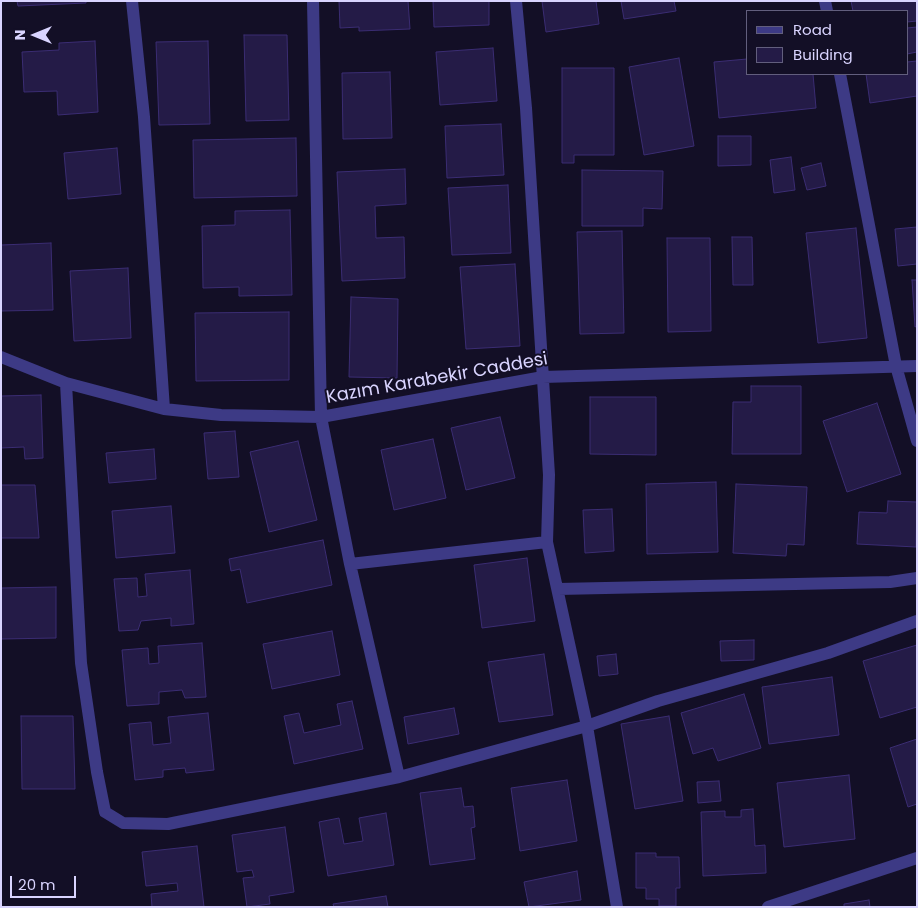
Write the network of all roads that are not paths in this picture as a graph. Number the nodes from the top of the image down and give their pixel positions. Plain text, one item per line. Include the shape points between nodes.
1 (132, 1) edge
2 (313, 1) edge
3 (516, 1) edge
4 (840, 75) edge
5 (1, 357) edge
6 (896, 366) junction
7 (917, 366) edge
8 (543, 377) junction
9 (66, 382) junction
10 (164, 409) junction
11 (322, 417) junction
12 (917, 441) edge
13 (547, 542) junction
14 (350, 564) junction
15 (917, 578) edge
16 (558, 589) junction
17 (917, 621) edge
18 (587, 726) junction
19 (399, 777) junction
20 (917, 858) edge
21 (618, 907) edge
22 (768, 907) edge

1 - 10 street via 144,117
2 - 11 street
3 - 8 street
4 - 6 street
5 - 9 street, Kazım Karabekir Caddesi
6 - 7 street, Kazım Karabekir Caddesi
6 - 8 street, Kazım Karabekir Caddesi
6 - 12 street
8 - 11 street, Kazım Karabekir Caddesi
8 - 13 street via 549,475
9 - 10 street, Kazım Karabekir Caddesi
9 - 19 street via 81,663 105,812 123,823 168,824
10 - 11 street, Kazım Karabekir Caddesi
11 - 14 street
13 - 14 street
13 - 16 street
14 - 19 street
15 - 16 street via 890,582
16 - 18 street
17 - 18 street via 828,652 658,701
18 - 19 street
18 - 21 street
20 - 22 street

